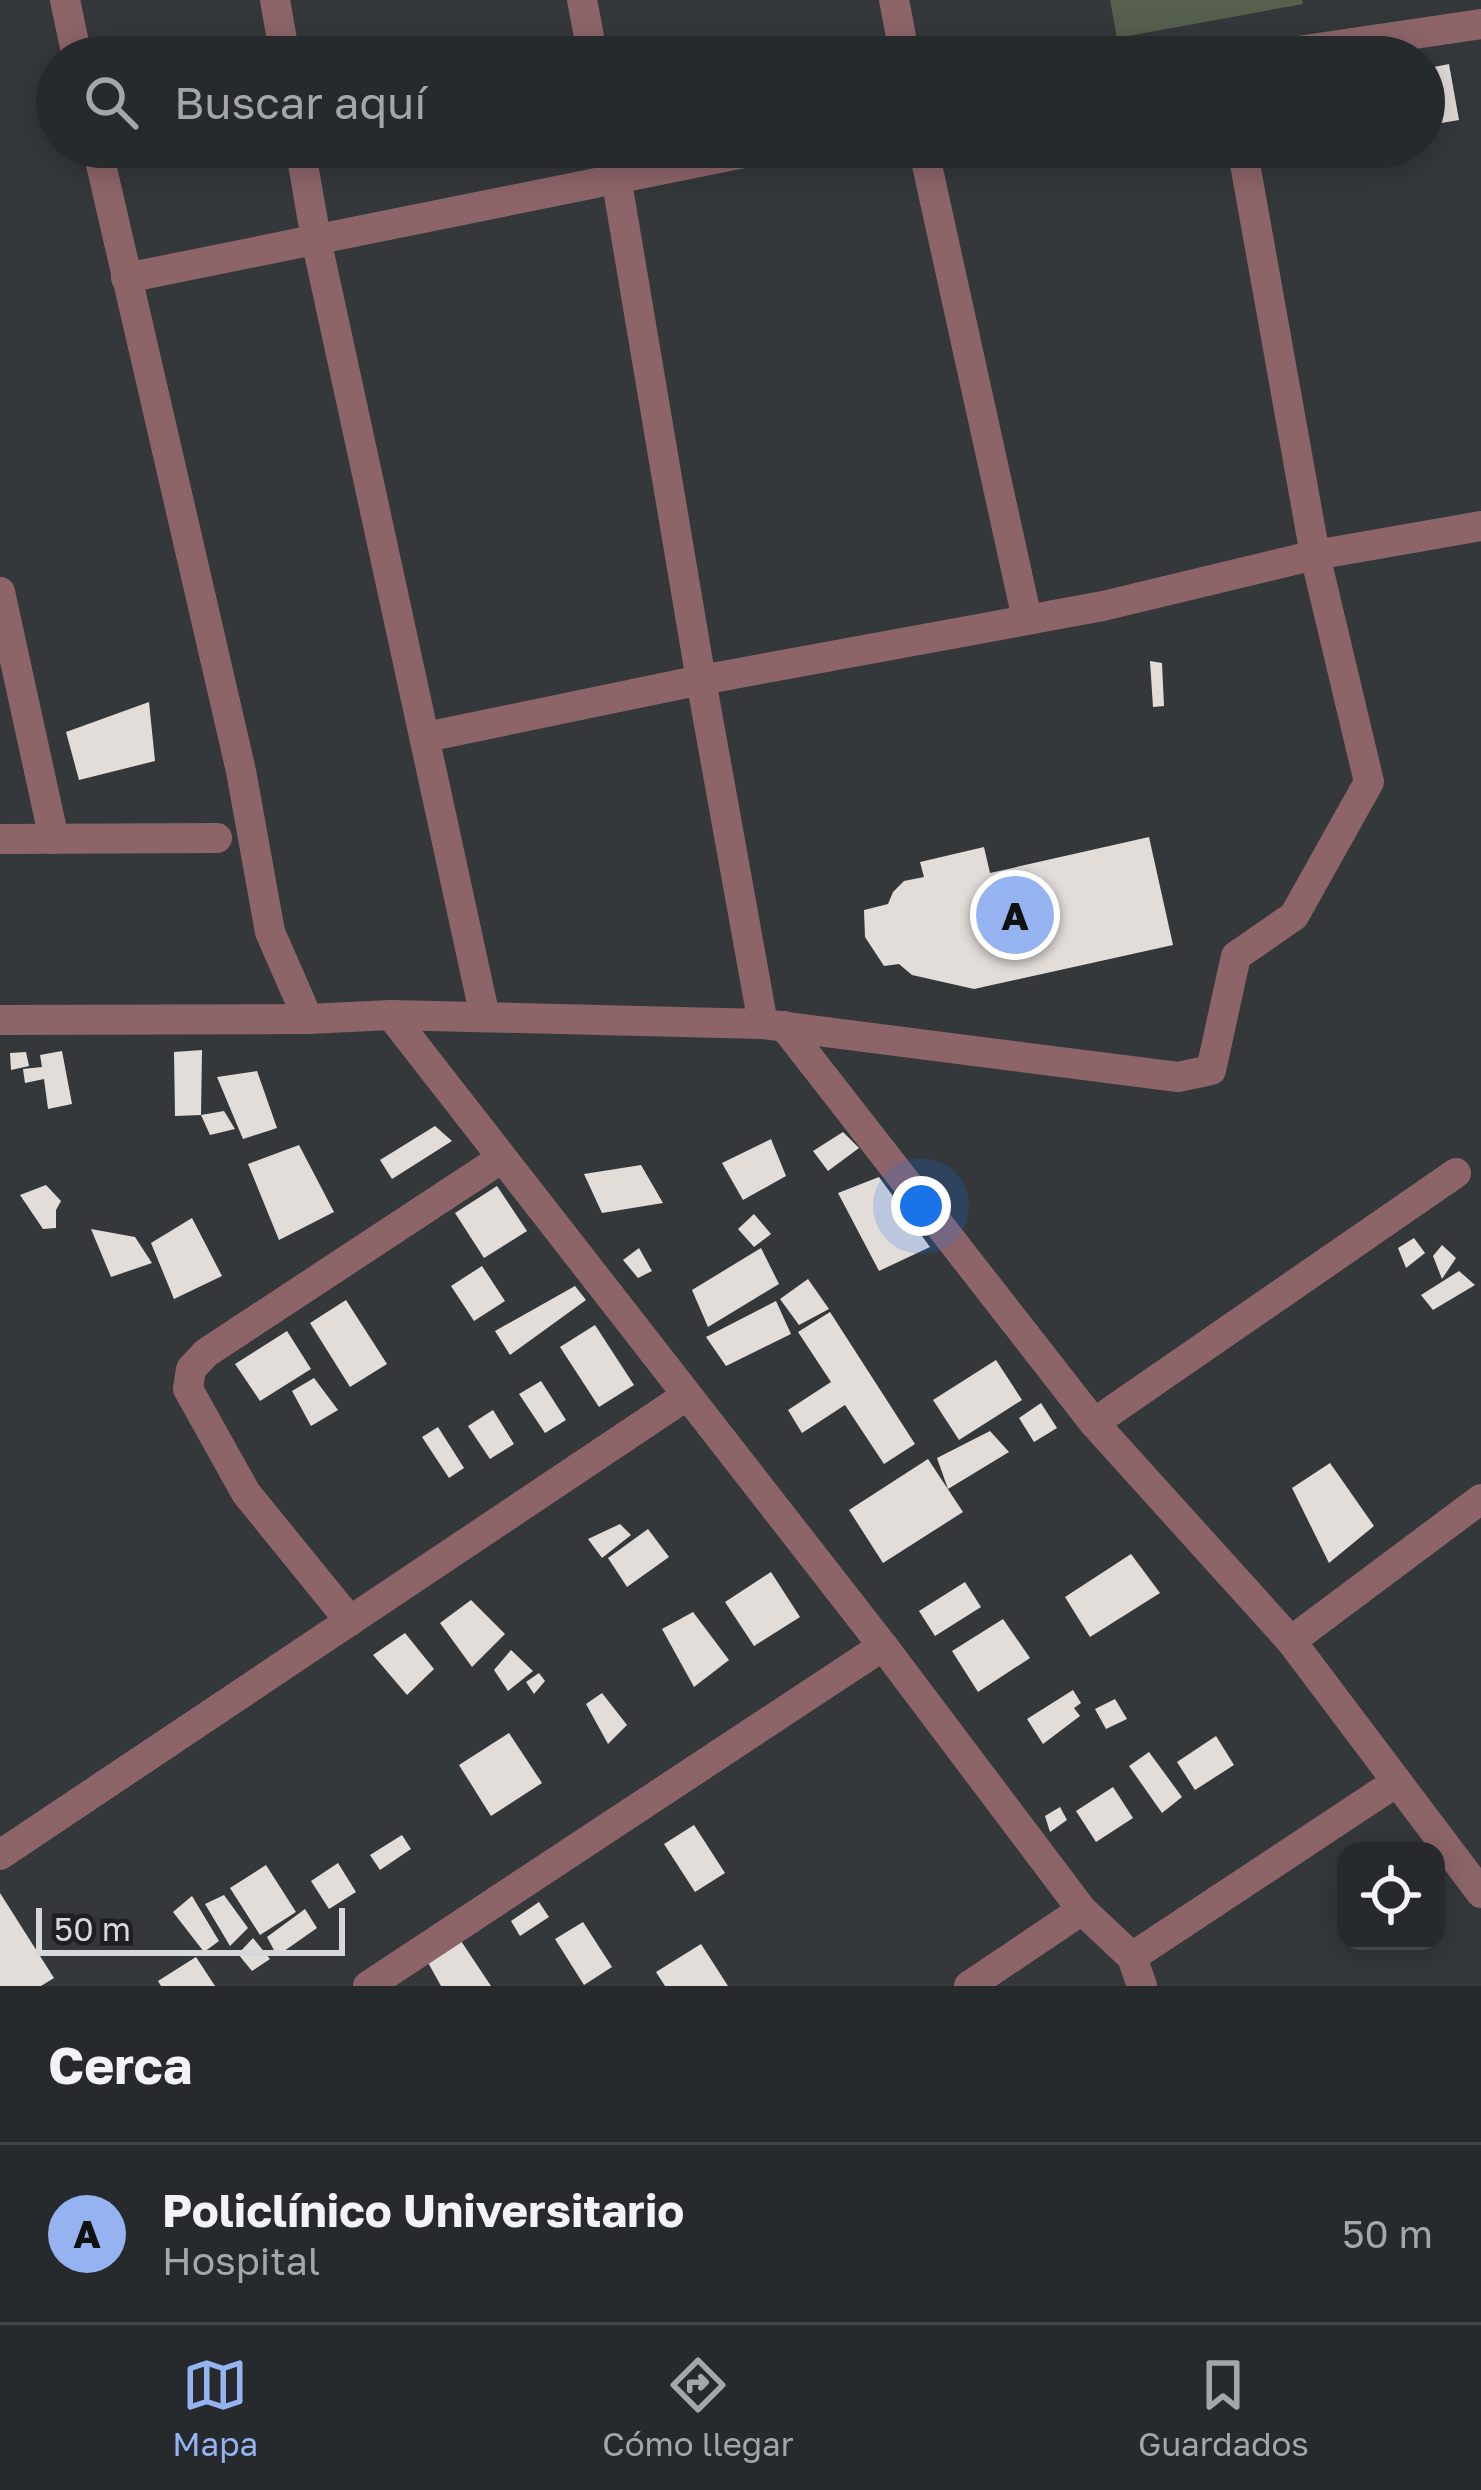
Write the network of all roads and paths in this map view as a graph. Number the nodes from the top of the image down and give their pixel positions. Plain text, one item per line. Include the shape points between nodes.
1 (65, 0) edge
2 (275, 0) edge
3 (582, 0) edge
4 (894, 0) edge
5 (1481, 24) edge
6 (73, 36) edge
7 (281, 36) edge
8 (589, 36) edge
9 (901, 36) edge
10 (1400, 36) edge
11 (103, 168) edge
12 (304, 168) edge
13 (616, 168) edge
14 (672, 168) edge
15 (928, 168) edge
16 (1246, 168) edge
17 (618, 179) junction
18 (316, 239) junction
19 (127, 278) junction
20 (1481, 526) edge
21 (1315, 555) junction
22 (0, 592) edge
23 (1028, 619) junction
24 (700, 680) junction
25 (426, 737) junction
26 (217, 838) dead end
27 (0, 839) edge
28 (54, 839) junction
29 (391, 1015) junction
30 (485, 1017) junction
31 (308, 1019) junction
32 (0, 1020) edge
33 (774, 1025) junction
34 (502, 1158) junction
35 (1456, 1174) dead end
36 (686, 1396) junction
37 (1094, 1423) junction
38 (1481, 1499) edge
39 (350, 1622) junction
40 (1291, 1641) junction
41 (883, 1646) junction
42 (1395, 1784) junction
43 (0, 1855) edge
44 (1481, 1893) edge
45 (1082, 1910) junction
46 (1137, 1972) edge
47 (368, 1986) edge
48 (969, 1986) edge

1 - 6 street
2 - 7 street
3 - 8 street
4 - 9 street
5 - 10 street
11 - 19 street
12 - 18 street
13 - 17 street
14 - 17 street
15 - 23 street
16 - 21 street
17 - 18 street
17 - 24 street
18 - 19 street
18 - 25 street
19 - 31 street via 242,771 270,932
20 - 21 street
21 - 23 street
21 - 33 street via 1369,782 1294,916 1236,956 1210,1070 1178,1077
22 - 28 street
23 - 24 street
24 - 25 street
24 - 33 street
25 - 30 street
26 - 28 street
27 - 28 street
29 - 30 street
29 - 31 street
29 - 34 street
30 - 33 street
31 - 32 street
33 - 37 street
34 - 36 street
34 - 39 street via 191,1369 188,1389 245,1493
35 - 37 street
36 - 39 street
36 - 41 street
37 - 40 street
38 - 40 street
39 - 43 street
40 - 42 street
41 - 45 street
41 - 47 street
42 - 44 street
42 - 46 street
45 - 46 street
45 - 48 street

